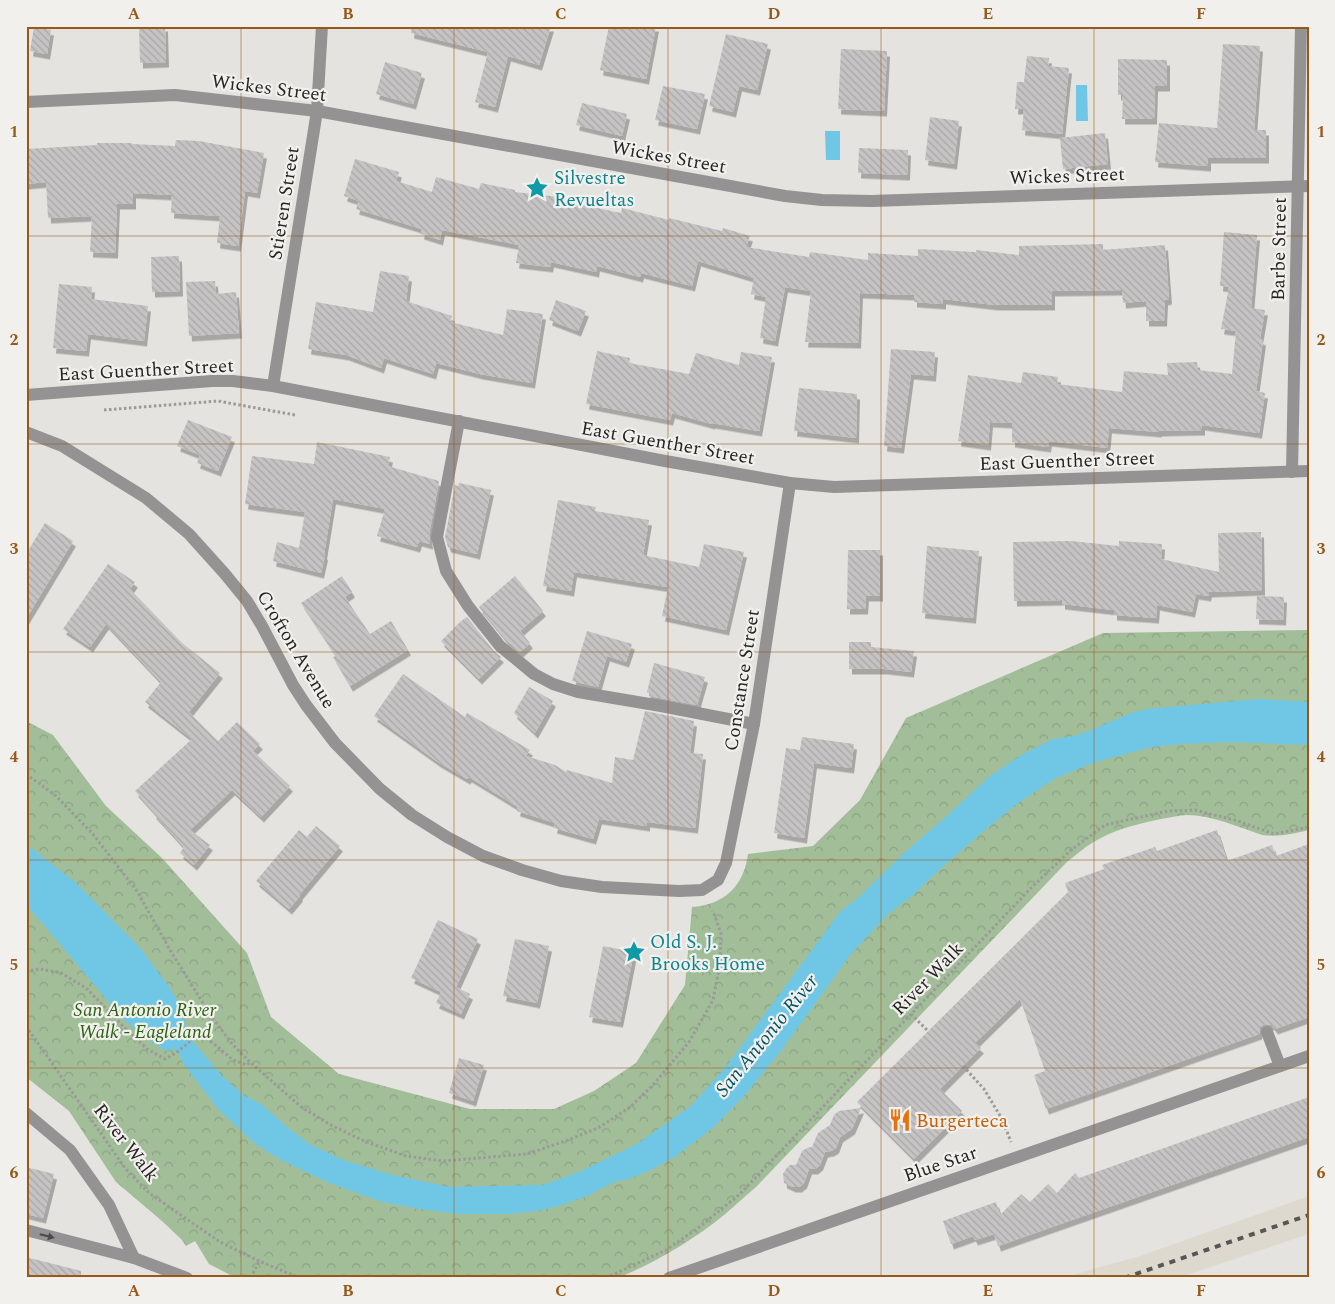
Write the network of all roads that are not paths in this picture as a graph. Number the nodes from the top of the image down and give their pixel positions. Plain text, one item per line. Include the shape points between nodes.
1 (322, 26) edge
2 (1301, 26) edge
3 (26, 102) edge
4 (317, 111) junction
5 (1304, 186) edge
6 (273, 386) junction
7 (26, 395) edge
8 (459, 421) junction
9 (26, 432) edge
10 (1309, 471) edge
11 (1292, 472) junction
12 (790, 483) junction
13 (754, 724) junction
14 (718, 880) joint
15 (1267, 1032) dead end
16 (1309, 1056) edge
17 (1280, 1066) junction
18 (26, 1114) edge
19 (26, 1230) edge
20 (134, 1258) junction
21 (187, 1278) edge
22 (668, 1278) edge

1 - 4 street, Stieren Street
2 - 5 street, Barbe Street
3 - 4 street, Wickes Street via 174,95
4 - 5 street, Wickes Street via 822,200
4 - 6 street, Stieren Street
5 - 11 street, Barbe Street
6 - 7 street, East Guenther Street via 212,380
6 - 8 street, East Guenther Street
8 - 12 street, East Guenther Street
8 - 13 street via 437,537 446,571 468,606 500,646 534,674 561,687
9 - 14 street, Crofton Avenue via 62,446 146,498 189,534 247,601 293,685 336,744 380,789 419,820 483,856 561,881 602,887 679,891 702,890
10 - 11 street, East Guenther Street
11 - 12 street, East Guenther Street via 834,486
12 - 13 street, Constance Street
13 - 14 street, Constance Street via 726,863
15 - 17 street
16 - 17 street, Blue Star
17 - 22 street, Blue Star
18 - 20 street via 70,1150 109,1205
19 -> 20 street
20 - 21 street

